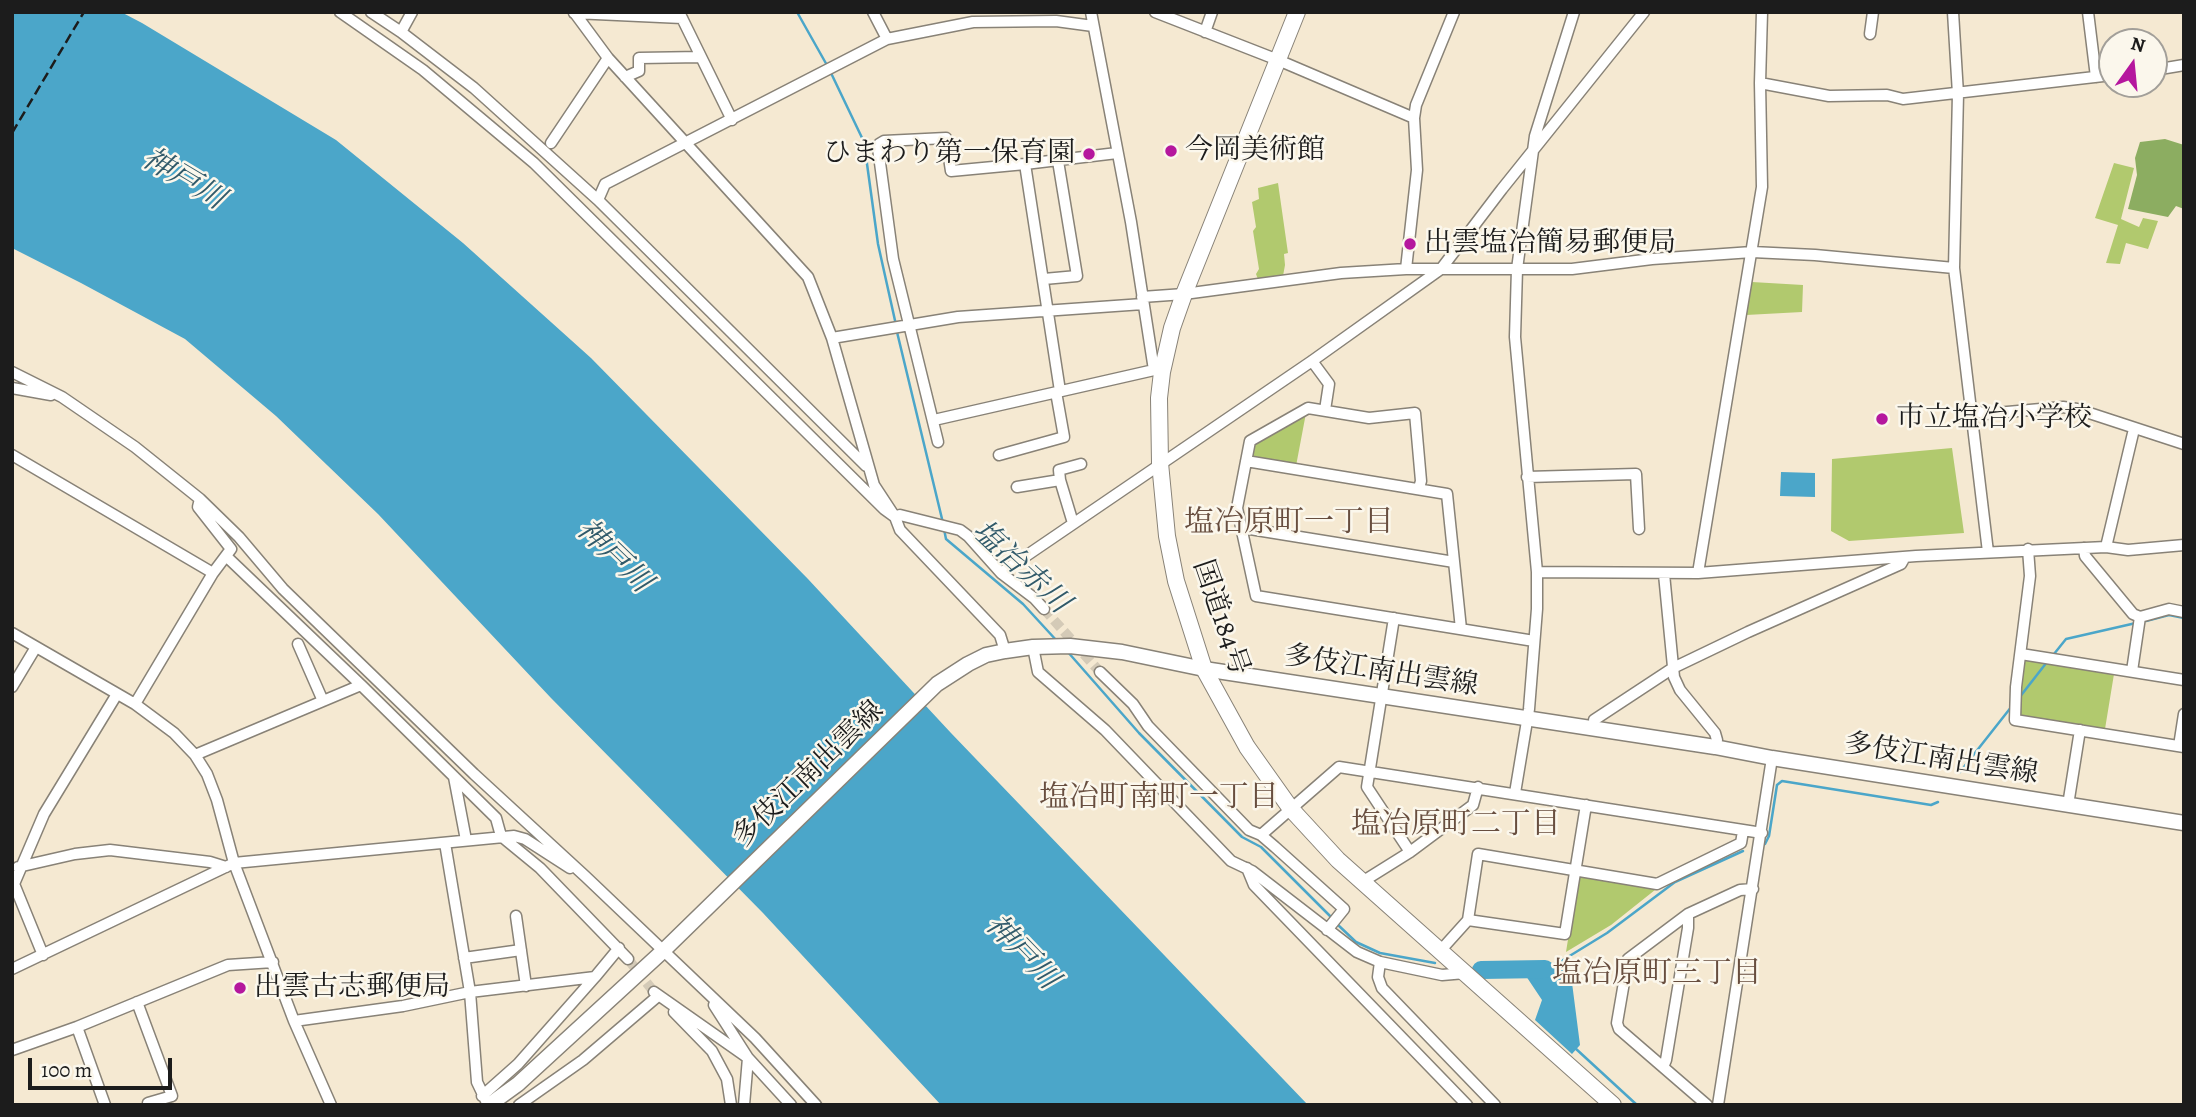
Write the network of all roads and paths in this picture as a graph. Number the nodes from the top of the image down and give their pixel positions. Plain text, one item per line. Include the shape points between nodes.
1 (340, 12) edge
2 (371, 12) edge
3 (412, 12) edge
4 (873, 12) edge
5 (1091, 12) edge
6 (1155, 12) edge
7 (1212, 12) edge
8 (1297, 12) edge
9 (1454, 12) edge
10 (1574, 12) edge
11 (1644, 12) edge
12 (1762, 12) edge
13 (1873, 12) edge
14 (1953, 12) edge
15 (2088, 12) edge
16 (574, 13) edge
17 (681, 15) edge
18 (1167, 15) edge
19 (1093, 26) junction
20 (401, 32) junction
21 (1205, 32) junction
22 (1870, 34) dead end
23 (887, 40) junction
24 (701, 57) junction
25 (608, 58) junction
26 (1278, 60) junction
27 (625, 77) junction
28 (2096, 77) joint
29 (1760, 83) junction
30 (1958, 94) junction
31 (1414, 118) junction
32 (732, 120) junction
33 (551, 143) dead end
34 (686, 144) junction
35 (1534, 151) junction
36 (1118, 153) junction
37 (1058, 161) junction
38 (1026, 164) junction
39 (598, 200) junction
40 (1752, 253) junction
41 (1954, 268) junction
42 (1406, 269) junction
43 (1441, 269) junction
44 (1517, 269) junction
45 (1044, 279) junction
46 (1184, 294) junction
47 (1142, 300) junction
48 (1048, 310) junction
49 (909, 325) junction
50 (832, 338) junction
51 (1312, 361) junction
52 (1158, 371) junction
53 (12, 372) edge
54 (12, 388) edge
55 (1058, 391) junction
56 (62, 397) junction
57 (1972, 409) junction
58 (1325, 410) junction
59 (934, 421) junction
60 (2134, 429) junction
61 (938, 442) dead end
62 (2184, 444) edge
63 (12, 455) edge
64 (999, 455) dead end
65 (1246, 461) junction
66 (1160, 463) junction
67 (1081, 464) dead end
68 (868, 468) junction
69 (1527, 477) junction
70 (1060, 480) junction
71 (1017, 487) dead end
72 (1419, 488) junction
73 (200, 499) junction
74 (895, 517) junction
75 (1073, 523) junction
76 (1639, 528) dead end
77 (1242, 530) junction
78 (2184, 545) edge
79 (2106, 547) junction
80 (2084, 548) junction
81 (2028, 549) junction
82 (1987, 552) junction
83 (226, 556) junction
84 (1905, 557) junction
85 (1454, 562) junction
86 (1537, 572) junction
87 (213, 573) junction
88 (1001, 573) junction
89 (1698, 573) junction
90 (1664, 574) junction
91 (1044, 609) tunnel mouth
92 (2184, 612) edge
93 (2140, 617) junction
94 (1394, 618) junction
95 (1461, 629) junction
96 (12, 633) edge
97 (1534, 641) junction
98 (298, 644) dead end
99 (36, 647) junction
100 (1032, 647) junction
101 (1005, 651) junction
102 (2021, 654) junction
103 (1204, 668) junction
104 (1673, 668) junction
105 (2132, 671) junction
106 (1100, 673) tunnel mouth
107 (2184, 680) edge
108 (361, 685) junction
109 (12, 687) edge
110 (117, 694) junction
111 (1382, 696) junction
112 (323, 701) junction
113 (135, 704) junction
114 (2184, 714) edge
115 (1527, 719) junction
116 (1594, 720) dead end
117 (2080, 730) junction
118 (2181, 746) edge
119 (1716, 747) junction
120 (195, 755) junction
121 (1773, 758) junction
122 (1370, 771) junction
123 (454, 777) junction
124 (1478, 788) junction
125 (1516, 793) junction
126 (2068, 804) junction
127 (1587, 805) junction
128 (1291, 809) junction
129 (2184, 823) edge
130 (1743, 831) junction
131 (1762, 833) junction
132 (1261, 835) junction
133 (501, 836) junction
134 (466, 841) junction
135 (445, 843) junction
136 (1410, 852) junction
137 (230, 865) junction
138 (17, 868) edge
139 (1247, 869) junction
140 (1575, 870) junction
141 (586, 877) junction
142 (1362, 882) junction
143 (1753, 889) junction
144 (1688, 914) junction
145 (516, 916) dead end
146 (1468, 920) junction
147 (1333, 923) junction
148 (619, 948) junction
149 (521, 950) junction
150 (1441, 950) junction
151 (663, 951) junction
152 (43, 955) junction
153 (464, 958) junction
154 (628, 959) tunnel mouth
155 (272, 962) junction
156 (1380, 962) junction
157 (12, 970) edge
158 (1465, 973) junction
159 (595, 977) junction
160 (526, 986) junction
161 (704, 990) junction
162 (470, 992) junction
163 (658, 996) junction
164 (137, 1002) junction
165 (294, 1021) junction
166 (76, 1027) junction
167 (12, 1050) edge
168 (748, 1058) junction
169 (1663, 1067) junction
170 (486, 1102) edge
171 (148, 1103) edge
172 (106, 1105) edge
173 (331, 1105) edge
174 (519, 1105) edge
175 (731, 1105) edge
176 (744, 1105) edge
177 (791, 1105) edge
178 (816, 1105) edge
179 (1467, 1105) edge
180 (1495, 1105) edge
181 (1613, 1105) edge
182 (1707, 1105) edge
183 (1718, 1105) edge

1 - 74 street via 422,69 534,163
2 - 20 street
3 - 20 street
4 - 23 street
5 - 19 street
6 - 18 street
7 - 21 street
8 - 26 highway, 国道184号
9 - 31 street
10 - 35 street
11 - 35 street
12 - 29 street
13 - 22 street
14 - 30 street
15 - 28 street
16 - 17 street
16 - 25 street
17 - 24 street
18 - 21 street
19 - 23 street via 1056,21 973,22
19 - 36 street
20 - 39 street via 474,88
21 - 26 street
23 - 32 street
24 - 27 street via 639,58 639,71
24 - 32 street
25 - 27 street
25 - 33 street
26 - 31 street
26 - 46 highway, 国道184号
27 - 34 street
28 - 30 street
29 - 30 street via 1829,96 1903,99
29 - 40 street via 1762,187
30 - 41 street
31 - 42 street via 1417,170
32 - 34 street
34 - 39 street via 605,184
34 - 50 street via 808,277
35 - 43 street
35 - 44 street
36 - 37 street
36 - 47 street
37 - 38 street
37 - 45 street via 1077,276
38 - 45 street
38 - 49 street via 950,171 946,138 879,144 893,259
39 - 68 street
40 - 41 street
40 - 44 street via 1572,269
40 - 89 street
41 - 57 street
42 - 43 street
42 - 46 street
43 - 44 street
43 - 51 street
44 - 69 street via 1516,337
45 - 48 street
46 - 47 street
46 - 52 highway, 国道184号
47 - 48 street
47 - 52 street
48 - 49 street
48 - 55 street
49 - 50 street
49 - 59 street
50 - 68 street
51 - 58 street via 1329,384
51 - 66 street
52 - 55 street
52 - 66 highway, 国道184号
53 - 56 street
54 - 56 street
55 - 59 street
55 - 64 street via 1064,437
56 - 73 street
57 - 60 street via 1985,414 2063,407
57 - 82 street
58 - 65 street via 1308,408 1250,441
58 - 72 street via 1369,418 1415,413
59 - 61 street
60 - 62 street
60 - 79 street
63 - 87 street
65 - 72 street
65 - 77 street via 1237,508
66 - 75 street
66 - 103 highway, 国道184号 via 1175,582
67 - 70 street via 1059,470
68 - 74 street
69 - 76 street via 1636,474
69 - 86 street
70 - 71 street
70 - 75 street
72 - 85 street via 1447,494
73 - 83 street via 198,507 231,549
73 - 141 street via 293,599
74 - 88 street via 900,514 960,530
74 - 101 street via 900,530 1000,635
75 - 88 street
77 - 85 street
77 - 94 street via 1256,596
78 - 79 street via 2128,550
79 - 80 street
80 - 81 street
80 - 93 street via 2085,556
81 - 82 street
81 - 102 street via 2030,576
82 - 84 street
83 - 87 street
83 - 108 street
84 - 89 street
84 - 104 street via 1901,564
85 - 95 street
86 - 90 street
86 - 97 street
87 - 113 street
88 - 91 street
89 - 90 street
90 - 104 street
92 - 93 street via 2169,609
93 - 105 street
94 - 95 street
94 - 111 street
95 - 97 street
96 - 99 street
97 - 115 street
98 - 112 street
99 - 109 street
99 - 110 street
100 - 101 main road, 多伎江南出雲線
100 - 103 main road, 多伎江南出雲線 via 1122,652
100 - 139 street via 1038,672 1105,730 1231,861
101 - 151 main road, 多伎江南出雲線 via 986,655 937,684
102 - 105 street
102 - 117 street via 2015,720
103 - 111 main road, 多伎江南出雲線
103 - 128 highway, 国道184号 via 1247,747
104 - 116 street
104 - 119 street via 1680,690 1714,733
105 - 107 street
106 - 132 street via 1249,830
108 - 112 street
108 - 123 street
110 - 113 street
110 - 138 street
111 - 115 main road, 多伎江南出雲線
111 - 122 street
112 - 120 street
113 - 120 street
114 - 118 street
115 - 119 main road, 多伎江南出雲線
115 - 125 street
117 - 118 street
117 - 126 street
119 - 121 main road, 多伎江南出雲線
120 - 137 street via 217,800
121 - 126 main road, 多伎江南出雲線
121 - 131 street
122 - 124 street
122 - 128 street via 1339,767
122 - 136 street via 1370,795
123 - 133 street via 496,818
123 - 134 street
124 - 125 street
124 - 136 street via 1473,805
125 - 127 street
126 - 129 main road, 多伎江南出雲線
127 - 130 street
127 - 140 street
128 - 132 street
128 - 142 highway, 国道184号
130 - 131 street
130 - 140 street via 1741,843 1657,884
131 - 143 street
132 - 147 street via 1344,909
133 - 134 street
133 - 141 street via 525,839
133 - 148 street via 540,868
134 - 135 street
135 - 137 street
135 - 153 street
136 - 142 street
137 - 138 street via 110,850
137 - 152 street
137 - 155 street
138 - 152 street via 14,884
139 - 147 street
139 - 179 street via 1254,885
140 - 146 street via 1565,934
140 - 146 street via 1478,854
141 - 151 street
142 - 150 highway, 国道184号
143 - 144 street via 1740,890
143 - 183 street
144 - 169 street
144 - 169 street via 1628,959 1617,1023
145 - 149 street
146 - 150 street
147 - 156 street via 1357,952
148 - 154 street
148 - 159 street
149 - 153 street
149 - 160 street
150 - 158 highway, 国道184号
151 - 161 street
151 - 170 main road, 多伎江南出雲線 via 518,1084
152 - 157 street
153 - 162 street
155 - 164 street via 228,965
155 - 165 street
156 - 158 street via 1442,975
156 - 180 street via 1382,988
158 - 181 highway, 国道184号
159 - 160 street
159 - 170 street
160 - 162 street
161 - 168 street
161 - 178 street
162 - 165 street
162 - 170 street via 477,1082
163 - 168 street via 654,992
163 - 174 street via 583,1060
163 - 175 street via 712,1051 727,1079
164 - 166 street
164 - 171 street via 172,1096
165 - 173 street
166 - 167 street
166 - 172 street
168 - 176 street
168 - 177 street
169 - 182 street

